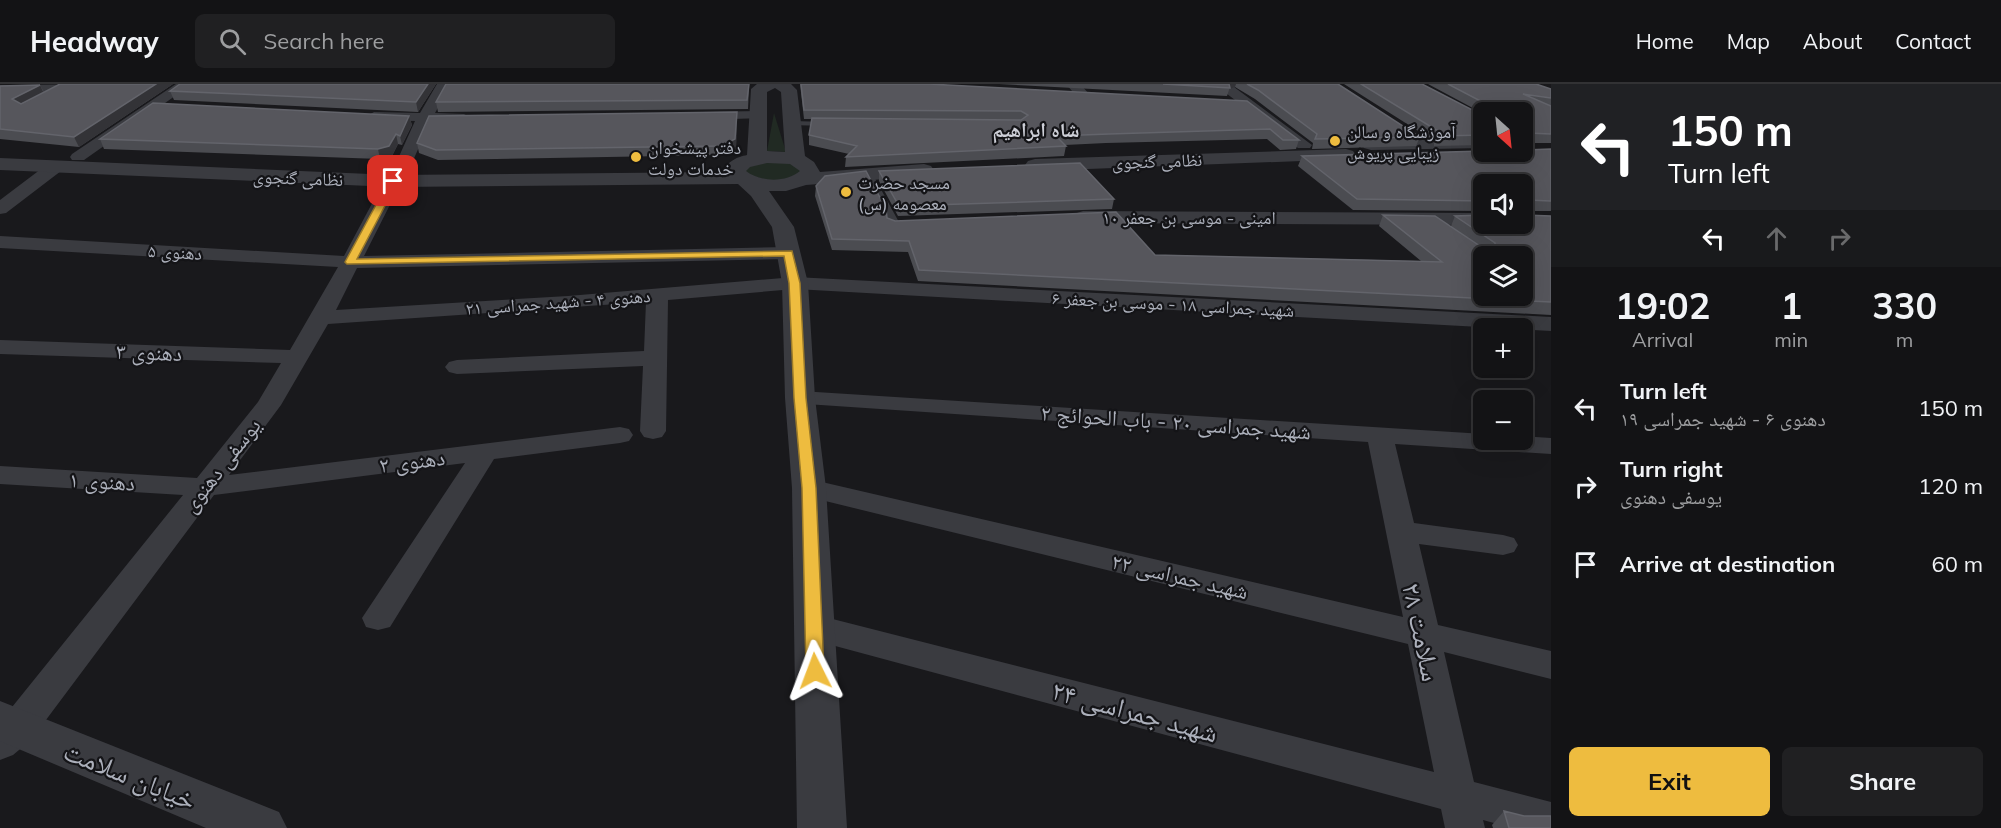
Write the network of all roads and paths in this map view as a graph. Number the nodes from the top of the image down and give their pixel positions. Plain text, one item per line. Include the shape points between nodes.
1 (132, 84) edge
2 (185, 84) edge
3 (444, 84) edge
4 (772, 84) edge
5 (780, 84) edge
6 (1073, 84) edge
7 (1221, 84) edge
8 (0, 89) edge
9 (48, 89) edge
10 (1061, 94) edge
11 (1225, 103) edge
12 (1249, 104) junction
13 (154, 106) junction
14 (178, 107) edge
15 (354, 115) edge
16 (759, 115) junction
17 (688, 116) edge
18 (484, 118) edge
19 (424, 119) junction
20 (792, 123) junction
21 (838, 124) edge
22 (1406, 131) edge
23 (1473, 142) edge
24 (1425, 143) junction
25 (1304, 145) junction
26 (0, 150) edge
27 (1473, 153) edge
28 (78, 157) junction
29 (0, 164) edge
30 (55, 167) junction
31 (746, 170) junction
32 (800, 171) junction
33 (868, 173) junction
34 (397, 176) junction
35 (0, 209) edge
36 (1067, 217) edge
37 (1429, 219) junction
38 (1473, 219) edge
39 (917, 223) edge
40 (895, 224) joint
41 (1447, 232) edge
42 (0, 242) edge
43 (789, 254) junction
44 (350, 262) junction
45 (657, 294) junction
46 (321, 318) junction
47 (1551, 324) edge
48 (0, 347) edge
49 (297, 357) junction
50 (656, 358) junction
51 (457, 367) dead end
52 (800, 398) junction
53 (653, 431) dead end
54 (620, 435) dead end
55 (1380, 435) junction
56 (1551, 446) edge
57 (486, 452) junction
58 (0, 475) edge
59 (204, 487) junction
60 (809, 488) junction
61 (1400, 531) junction
62 (1503, 545) dead end
63 (378, 618) dead end
64 (813, 627) junction
65 (1422, 634) junction
66 (1551, 665) edge
67 (6, 731) edge
68 (1461, 812) edge
69 (1551, 820) edge
70 (262, 828) edge
71 (822, 828) edge

1 - 9 street
2 - 13 street
3 - 19 street, یوسفی دهنوی
4 - 16 street via 759,89
5 - 20 street via 789,90
6 - 10 street via 1089,95
7 - 12 street
8 - 9 street
11 - 12 street
12 - 25 street
13 - 14 street
13 - 28 street
15 - 19 street
16 - 17 street
16 - 31 street
18 - 19 street
19 - 34 street, یوسفی دهنوی
20 - 21 lane
20 - 32 street
22 - 24 street
23 - 24 street, نظامی گنجوی
24 - 25 street, نظامی گنجوی
25 - 27 street, نظامی گنجوی via 1015,161
26 - 28 street, نظامی گنجوی
28 - 34 street, نظامی گنجوی
29 - 30 street, نظامی گنجوی
30 - 34 street, نظامی گنجوی
30 - 35 street
31 - 32 street via 777,157
31 - 32 street via 776,185
31 - 34 street, نظامی گنجوی
31 - 43 street
32 - 33 street
32 - 33 street via 938,165
32 - 43 street
33 - 40 lane
34 - 44 street, یوسفی دهنوی
36 - 37 street, امینی - موسی بن جعفر ۱۰
37 - 38 street, امینی - موسی بن جعفر ۱۰
37 - 41 lane
39 - 40 street
42 - 44 street, دهنوی ۵
43 - 44 street, دهنوی ۵
43 - 45 street, دهنوی ۴ - شهید جمراسی ۲۱
43 - 47 street, شهید جمراسی ۱۸ - موسی بن جعفر ۶
43 - 52 street
44 - 46 street, یوسفی دهنوی
45 - 46 street, دهنوی ۴ - شهید جمراسی ۲۱
45 - 50 street
46 - 49 street, یوسفی دهنوی
48 - 49 street, دهنوی ۳
49 - 59 street, یوسفی دهنوی via 268,405
50 - 51 street
50 - 53 street
52 - 55 street, شهید جمراسی ۲۰ - باب الحوائج ۲
52 - 60 street
54 - 57 street, دهنوی ۲
55 - 56 street, شهید جمراسی ۲۰ - باب الحوائج ۲
55 - 61 street, سلامت ۲۸
57 - 59 street, دهنوی ۲
57 - 63 street
58 - 59 street, دهنوی ۱
59 - 67 street, یوسفی دهنوی
60 - 64 street
60 - 65 street, شهید جمراسی ۲۲
61 - 62 street
61 - 65 street, سلامت ۲۸
64 - 68 street, شهید جمراسی ۲۴
64 - 71 street
65 - 66 street, شهید جمراسی ۲۲
65 - 68 street, سلامت ۲۸
67 - 70 street, خیابان سلامت
68 - 69 street, شهید جمراسی ۲۴

